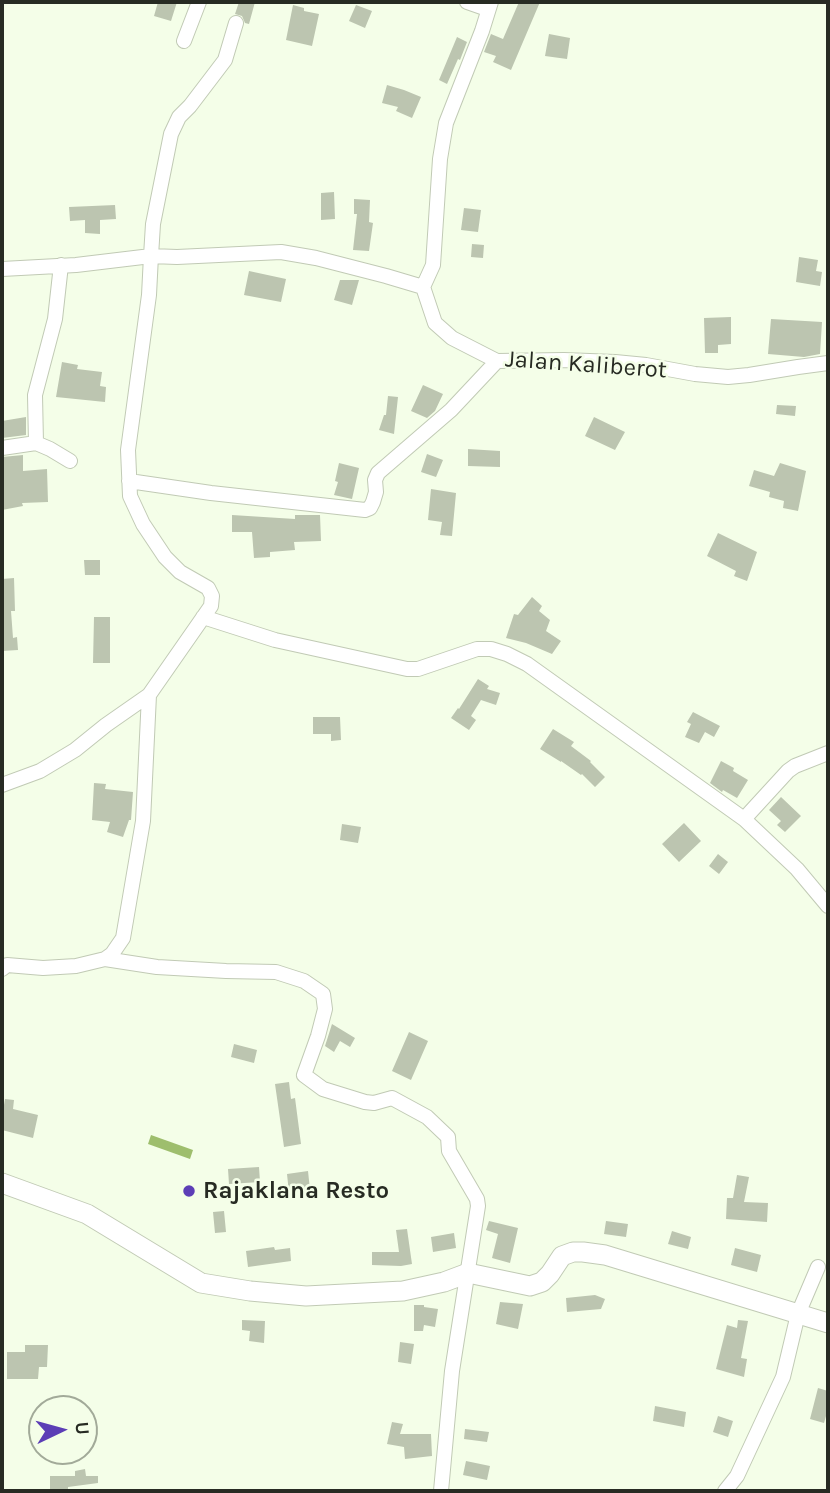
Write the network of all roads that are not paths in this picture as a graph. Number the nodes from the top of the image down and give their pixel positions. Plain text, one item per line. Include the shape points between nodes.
1 (199, 2) edge
2 (467, 2) edge
3 (489, 5) edge
4 (236, 23) dead end
5 (184, 41) dead end
6 (151, 256) junction
7 (61, 265) junction
8 (2, 269) edge
9 (423, 287) junction
10 (497, 361) junction
11 (828, 363) edge
12 (36, 443) junction
13 (2, 448) edge
14 (69, 461) dead end
15 (130, 481) junction
16 (204, 617) junction
17 (149, 695) junction
18 (828, 753) edge
19 (2, 785) edge
20 (744, 818) junction
21 (828, 906) edge
22 (105, 959) junction
23 (2, 969) edge
24 (2, 1183) edge
25 (818, 1267) dead end
26 (468, 1273) junction
27 (798, 1314) junction
28 (828, 1323) edge
29 (441, 1491) edge
30 (725, 1491) edge

1 - 5 street
2 - 3 street
3 - 9 street via 446,123 433,265
4 - 6 street via 225,60 179,117 171,134
6 - 7 street
6 - 9 street via 281,252
6 - 15 street via 128,450
7 - 8 street
7 - 12 street via 55,318 35,395
9 - 10 street, Jalan Kaliberot via 435,323 452,338
10 - 11 street, Jalan Kaliberot via 615,362 728,377
10 - 15 street via 379,473 373,502 365,510
12 - 13 street
12 - 14 street
15 - 16 street via 130,496 143,524 165,556 180,572 208,588 211,606
16 - 17 street
16 - 20 street via 275,639 407,669 418,670 477,649 507,654
17 - 19 street via 75,750 40,771
17 - 22 street via 143,821 134,881 123,937
18 - 20 street via 788,771
20 - 21 street
22 - 23 street via 76,966 7,965
22 - 26 street via 157,967 276,972 304,981 323,994 325,1009 304,1076 323,1089 365,1102 392,1098 427,1117 448,1137 449,1151 477,1199
24 - 26 street via 87,1214 201,1283 306,1296 402,1291
25 - 27 street
26 - 27 street via 530,1286 542,1282 562,1256 583,1252
26 - 29 street via 452,1371
27 - 28 street
27 - 30 street via 783,1377 737,1476

